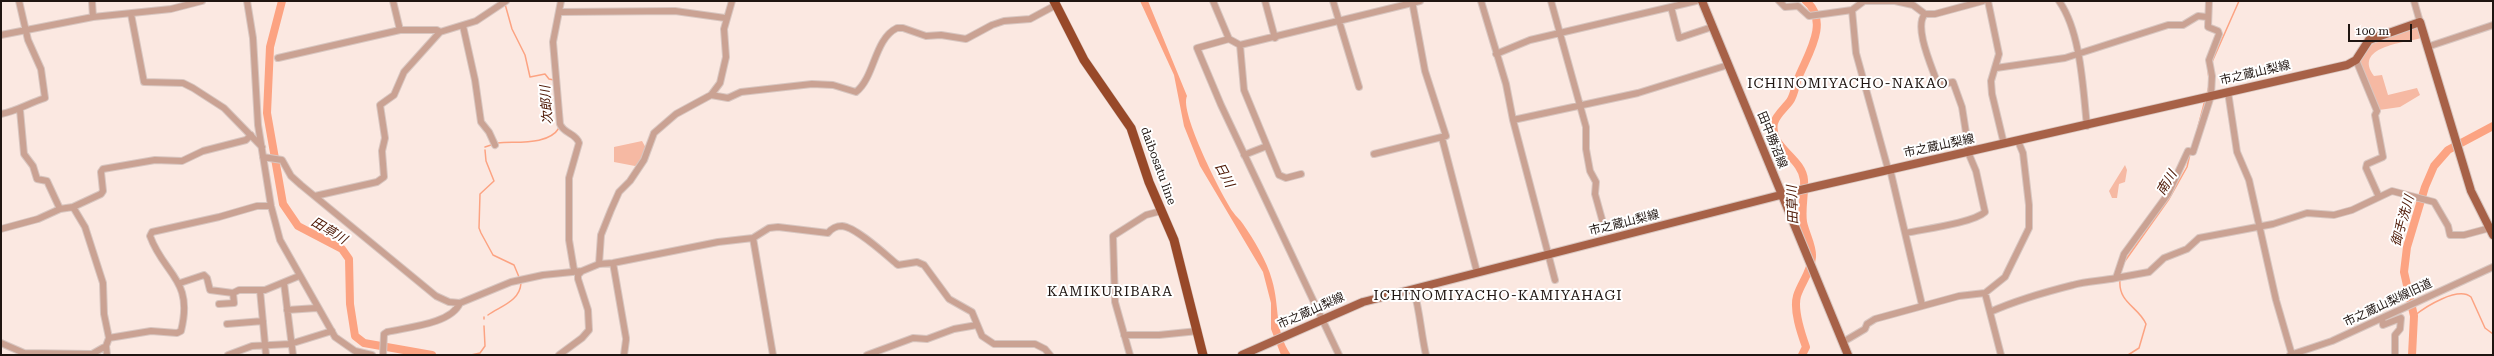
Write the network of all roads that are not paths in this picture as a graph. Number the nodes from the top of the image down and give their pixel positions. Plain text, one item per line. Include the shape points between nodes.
1 (19, 1) edge
2 (92, 1) edge
3 (202, 1) edge
4 (247, 1) edge
5 (393, 1) edge
6 (506, 1) edge
7 (561, 1) edge
8 (732, 1) edge
9 (1213, 1) edge
10 (1265, 1) edge
11 (1333, 1) edge
12 (1420, 1) edge
13 (1481, 1) edge
14 (1551, 1) edge
15 (1696, 1) edge
16 (1702, 1) edge
17 (1779, 1) edge
18 (1983, 1) edge
19 (1988, 1) edge
20 (2059, 1) edge
21 (2209, 1) edge
22 (2414, 1) edge
23 (1412, 2) edge
24 (1862, 2) edge
25 (1055, 3) edge
26 (1671, 7) junction
27 (1852, 10) junction
28 (560, 12) junction
29 (131, 14) junction
30 (1925, 14) junction
31 (93, 17) junction
32 (2207, 17) junction
33 (726, 18) junction
34 (1339, 20) junction
35 (2420, 22) junction
36 (2493, 25) edge
37 (463, 26) junction
38 (1712, 27) junction
39 (26, 29) junction
40 (400, 30) junction
41 (440, 32) junction
42 (1561, 34) junction
43 (1, 35) edge
44 (1275, 38) junction
45 (1230, 39) junction
46 (1240, 45) junction
47 (2427, 46) junction
48 (1496, 54) junction
49 (2077, 55) junction
50 (278, 58) dead end
51 (2356, 60) junction
52 (1728, 65) junction
53 (1996, 68) junction
54 (1359, 87) dead end
55 (2228, 92) junction
56 (711, 95) junction
57 (2208, 97) junction
58 (1580, 104) junction
59 (20, 110) junction
60 (1, 114) edge
61 (1513, 120) junction
62 (2087, 126) junction
63 (251, 135) junction
64 (1442, 138) junction
65 (2018, 141) junction
66 (2004, 144) junction
67 (495, 145) dead end
68 (1267, 146) junction
69 (262, 147) junction
70 (1969, 152) junction
71 (1374, 154) dead end
72 (1244, 155) junction
73 (266, 157) junction
74 (1889, 169) junction
75 (1301, 174) dead end
76 (1782, 195) junction
77 (315, 196) junction
78 (2379, 197) junction
79 (271, 206) junction
80 (73, 207) junction
81 (60, 209) junction
82 (1161, 211) junction
83 (1603, 223) dead end
84 (2258, 226) junction
85 (1, 230) edge
86 (2491, 232) edge
87 (1906, 233) junction
88 (753, 238) junction
89 (1548, 255) junction
90 (613, 263) junction
91 (598, 264) junction
92 (2493, 267) edge
93 (574, 270) junction
94 (582, 271) junction
95 (1477, 272) junction
96 (299, 276) junction
97 (2116, 277) junction
98 (1555, 280) dead end
99 (180, 283) junction
100 (284, 283) junction
101 (260, 290) junction
102 (1414, 291) junction
103 (233, 293) junction
104 (1984, 293) junction
105 (460, 303) junction
106 (220, 304) dead end
107 (1922, 305) junction
108 (317, 308) junction
109 (287, 310) junction
110 (1990, 312) junction
111 (2382, 318) junction
112 (1321, 319) junction
113 (263, 322) junction
114 (227, 324) dead end
115 (977, 325) junction
116 (332, 331) junction
117 (1198, 331) junction
118 (1124, 335) junction
119 (109, 338) junction
120 (1843, 342) junction
121 (1, 343) edge
122 (290, 344) junction
123 (265, 345) junction
124 (106, 346) junction
125 (382, 353) edge
126 (34, 354) edge
127 (107, 355) edge
128 (228, 355) edge
129 (266, 355) edge
130 (293, 355) edge
131 (372, 355) edge
132 (558, 355) edge
133 (624, 355) edge
134 (773, 355) edge
135 (867, 355) edge
136 (1050, 355) edge
137 (1130, 355) edge
138 (1203, 355) edge
139 (1242, 355) edge
140 (1339, 355) edge
141 (1426, 355) edge
142 (1848, 355) edge
143 (2001, 355) edge
144 (2291, 355) edge
145 (2395, 355) edge

1 - 39 street
2 - 31 street
3 - 29 street
4 - 69 street via 253,38 256,106
5 - 40 street
6 - 37 street via 476,21
7 - 28 street
8 - 33 street
9 - 45 street
10 - 44 street
11 - 34 street
12 - 23 street
13 - 48 street
14 - 42 street
15 - 26 street
16 - 38 main road, 田中勝沼線
17 - 27 street via 1785,7 1798,6 1810,16
18 - 30 street via 1942,14
19 - 53 street via 1998,46
20 - 49 street via 2069,17
21 - 32 street
22 - 35 street
23 - 34 street
23 - 64 street via 1425,71 1446,136
24 - 27 street
24 - 30 street via 1895,1 1913,5
25 - 56 street via 1030,19 1004,21 966,39 941,35 926,36 898,28 885,41 856,92 833,85 812,84 741,92 728,98
25 - 82 highway, daibosatu line via 1084,60 1128,122
26 - 38 street via 1679,38
26 - 42 street
27 - 74 street via 1856,53
28 - 33 street via 674,11
28 - 93 street via 553,42 560,124 562,129 575,136 579,143 569,178 569,240
29 - 31 street
29 - 63 street via 144,82 183,83 224,108
30 - 70 street via 1921,22 1923,39 1938,85 1953,82 1962,107
31 - 39 street
32 - 49 street via 2198,16 2183,25 2168,25 2146,31
32 - 57 street via 2208,27 2219,34 2209,60 2212,76
33 - 56 street via 726,57 720,83
34 - 44 street
34 - 54 street
35 - 47 main road
35 - 51 main road via 2369,40
36 - 47 street
37 - 41 street
37 - 67 street via 481,122
38 - 52 main road, 田中勝沼線
39 - 43 street
39 - 59 street via 41,69 45,98 31,102
40 - 41 street
40 - 50 street
41 - 77 street via 404,72 394,95 380,105 384,138 384,177 377,182
42 - 48 street via 1530,40
42 - 58 street
44 - 46 street
45 - 46 street
45 - 72 street via 1198,48
46 - 68 street via 1244,90
47 - 86 main road via 2471,191
48 - 61 street via 1506,84
49 - 53 street
49 - 62 street
51 - 55 main road, 市之蔵山梨線 via 2347,65
51 - 78 street via 2377,111 2375,115 2383,157 2367,164 2366,168
52 - 58 street via 1638,93
52 - 76 main road, 田中勝沼線
53 - 66 street via 1991,81 1992,94
55 - 57 main road, 市之蔵山梨線
55 - 84 street via 2237,152 2249,180
56 - 91 street via 676,114 654,133 644,160 619,192 611,210 601,235
57 - 62 main road, 市之蔵山梨線
57 - 97 street via 2191,152 2168,194 2124,254
58 - 61 street
58 - 83 street via 1586,127 1590,171 1596,182 1596,194
59 - 60 street
59 - 81 street via 24,154 30,161 37,179 47,181
61 - 89 street
62 - 65 main road, 市之蔵山梨線
63 - 69 street
63 - 80 street via 246,140 203,151 182,161 155,160 103,169 101,194
64 - 71 street
64 - 95 street
65 - 66 main road, 市之蔵山梨線
65 - 104 street via 2023,153 2029,228 2004,278
66 - 70 main road, 市之蔵山梨線
68 - 72 street
68 - 75 street via 1279,175 1286,178
69 - 73 street
70 - 74 main road, 市之蔵山梨線
70 - 87 street via 1985,212 1945,225
72 - 112 street
73 - 77 street via 282,160 291,176
73 - 79 street
74 - 76 main road, 市之蔵山梨線
74 - 87 street
76 - 89 main road, 市之蔵山梨線
76 - 120 main road, 田中勝沼線
77 - 105 street via 436,296 449,302
78 - 84 street via 2352,210 2334,215 2307,213
78 - 86 street via 2392,191 2436,204 2450,234
79 - 96 street via 280,240
79 - 99 street via 257,206 152,232 150,236 153,244
80 - 81 street
80 - 119 street via 85,227 103,283 104,314
81 - 85 street
82 - 117 highway, daibosatu line via 1174,240
82 - 118 street via 1146,215 1113,236 1115,302
84 - 97 street via 2200,238 2187,250 2164,258 2150,272
84 - 144 street
87 - 107 street
88 - 90 street
88 - 115 street via 769,228 778,226 828,232 833,227 842,226 855,232 898,265 917,262 924,265 950,299 972,312
88 - 134 street
89 - 95 main road, 市之蔵山梨線
89 - 98 street
90 - 91 street
90 - 133 street via 626,339
91 - 94 street
92 - 111 street, 市之蔵山梨線旧道
93 - 94 street
93 - 105 street via 511,282
94 - 132 street via 578,275 578,280 588,310 589,330
95 - 102 main road, 市之蔵山梨線
96 - 100 street
96 - 108 street
97 - 110 street via 2074,284 2020,299
99 - 103 street via 204,275 210,290
99 - 119 street via 183,292 181,331 151,331
100 - 101 street
100 - 109 street
101 - 103 street via 239,290
101 - 113 street
102 - 112 main road, 市之蔵山梨線 via 1362,302
102 - 141 street
103 - 106 street via 234,303
104 - 107 street
104 - 110 street
105 - 125 street via 451,314 430,324 387,332
107 - 120 street via 1875,319 1867,324 1865,329
108 - 109 street
108 - 116 street
109 - 122 street
110 - 143 street
111 - 144 street, 市之蔵山梨線旧道 via 2332,341
111 - 145 street via 2383,325 2400,318
112 - 139 main road, 市之蔵山梨線
112 - 140 street
113 - 114 street
113 - 123 street
115 - 135 street via 954,329 933,338 913,338
115 - 136 street via 982,336 994,344 1035,344 1046,349
116 - 122 street
116 - 131 street via 345,345
117 - 118 street
117 - 138 highway, daibosatu line
118 - 137 street
119 - 124 street
120 - 142 main road, 田中勝沼線
121 - 126 street via 24,353
122 - 123 street
122 - 130 street
123 - 128 street via 252,346
123 - 129 street
124 - 126 street via 92,354
124 - 127 street

